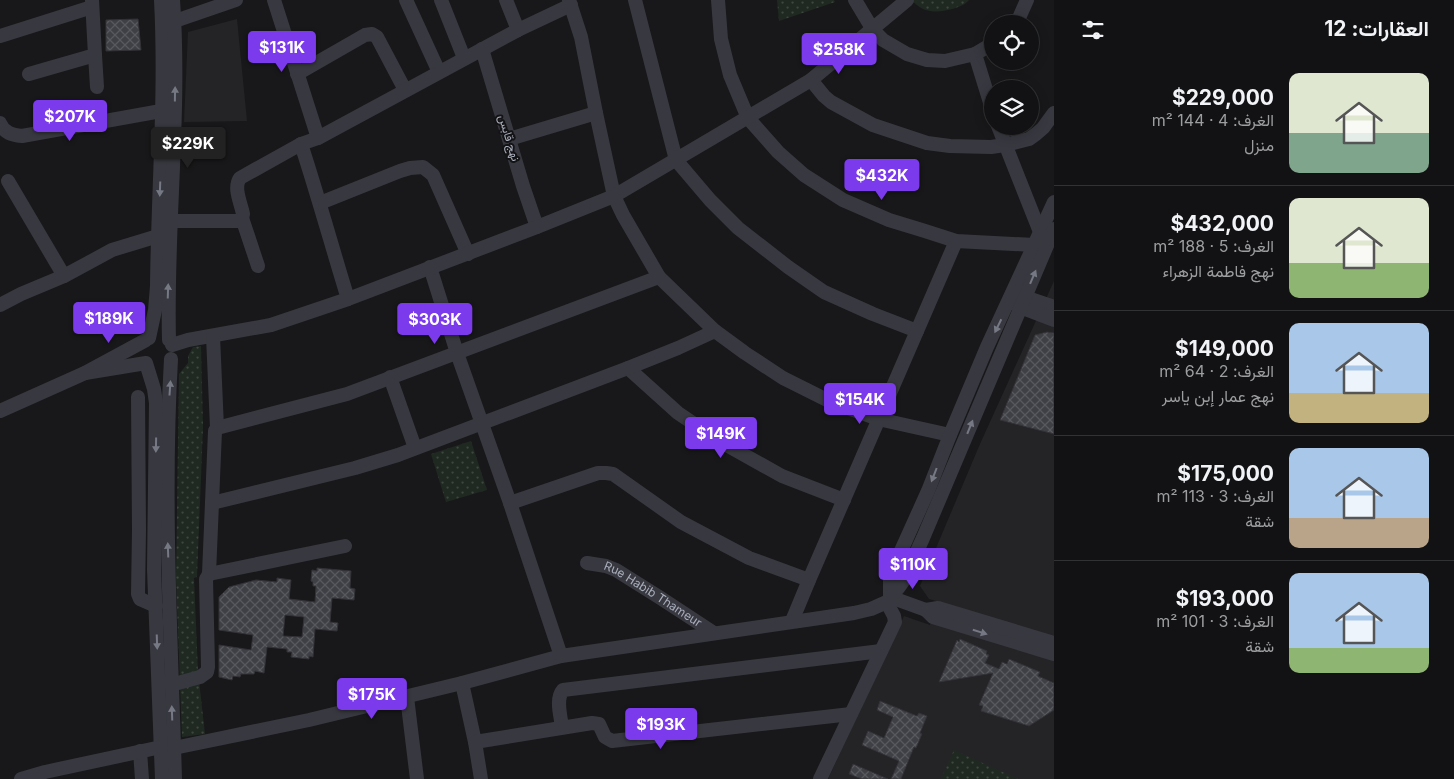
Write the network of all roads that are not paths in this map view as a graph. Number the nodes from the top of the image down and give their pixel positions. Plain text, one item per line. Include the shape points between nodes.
1 (161, 0) edge
2 (173, 0) edge
3 (236, 0) edge
4 (274, 0) edge
5 (406, 0) edge
6 (441, 0) edge
7 (506, 0) edge
8 (635, 0) edge
9 (718, 0) edge
10 (855, 0) edge
11 (907, 0) edge
12 (1027, 0) edge
13 (570, 2) edge
14 (92, 4) edge
15 (1020, 15) edge
16 (175, 21) junction
17 (518, 30) junction
18 (873, 30) junction
19 (0, 36) edge
20 (482, 48) junction
21 (984, 49) edge
22 (975, 54) junction
23 (96, 55) junction
24 (464, 58) junction
25 (438, 72) junction
26 (29, 74) dead end
27 (297, 74) junction
28 (811, 80) junction
29 (984, 83) edge
30 (97, 87) dead end
31 (405, 90) junction
32 (161, 112) junction
33 (1054, 113) edge
34 (596, 114) junction
35 (748, 118) junction
36 (0, 123) edge
37 (1001, 135) edge
38 (318, 138) junction
39 (510, 139) junction
40 (301, 144) junction
41 (1005, 145) junction
42 (676, 160) junction
43 (8, 180) dead end
44 (614, 196) junction
45 (1054, 202) edge
46 (320, 203) junction
47 (242, 218) junction
48 (171, 221) junction
49 (537, 227) junction
50 (1054, 229) edge
51 (158, 236) junction
52 (1037, 239) junction
53 (956, 241) junction
54 (468, 254) junction
55 (258, 266) dead end
56 (430, 267) junction
57 (64, 276) junction
58 (659, 277) junction
59 (348, 299) junction
60 (1017, 299) junction
61 (0, 304) edge
62 (1054, 307) edge
63 (1054, 320) edge
64 (715, 331) junction
65 (917, 331) junction
66 (213, 336) junction
67 (147, 339) junction
68 (171, 348) junction
69 (457, 353) junction
70 (146, 363) junction
71 (628, 368) junction
72 (85, 373) junction
73 (390, 377) junction
74 (138, 397) dead end
75 (0, 411) edge
76 (878, 419) junction
77 (482, 423) junction
78 (217, 428) junction
79 (950, 436) junction
80 (415, 448) junction
81 (844, 500) junction
82 (212, 503) junction
83 (510, 503) junction
84 (345, 546) dead end
85 (587, 563) dead end
86 (209, 574) junction
87 (809, 580) junction
88 (888, 600) junction
89 (156, 606) junction
90 (926, 610) junction
91 (792, 621) junction
92 (714, 633) junction
93 (1054, 643) edge
94 (881, 650) junction
95 (1054, 654) edge
96 (562, 656) junction
97 (178, 683) dead end
98 (462, 683) junction
99 (407, 697) junction
100 (851, 714) junction
101 (562, 728) junction
102 (475, 742) junction
103 (167, 748) junction
104 (140, 751) junction
105 (20, 779) edge
106 (142, 779) edge
107 (162, 779) edge
108 (175, 779) edge
109 (417, 779) edge
110 (481, 779) edge
111 (820, 779) edge

1 - 32 street
2 - 16 street
3 - 16 street
4 - 27 street
5 - 25 street
6 - 24 street
7 - 17 street
8 - 42 street
9 - 35 street via 721,39 730,74
10 - 18 street
11 - 18 street
12 - 15 street
13 - 17 street
13 - 34 street
14 - 19 street
14 - 23 street
48 -> 16 street via 176,97
17 - 20 street
18 - 22 street via 906,54 927,60 944,61
18 - 28 street
20 - 24 street
20 - 39 street, نهج قابس
21 - 22 street
22 - 29 street
23 - 26 street
23 - 30 street
24 - 25 street
25 - 31 street
27 - 31 street via 372,34 377,37
27 - 38 street
28 - 35 street
28 - 41 street via 831,102 873,125 896,133 950,146
31 - 38 street
32 - 36 street via 22,136 5,131
32 -> 51 street
33 - 41 street via 1029,139
34 - 39 street
34 - 44 street
35 - 42 street
35 - 53 street via 804,175 843,200 889,220
37 - 41 street
38 - 40 street
39 - 49 street, نهج قابس
40 - 46 street
40 - 47 street via 240,178 236,187
41 - 52 street
42 - 44 street
42 - 65 street via 738,228 788,267 824,292
43 - 57 street
44 - 49 street
44 - 58 street
45 - 52 street
46 - 54 street via 410,168 423,167 433,175
46 - 59 street
47 - 48 street via 233,222
47 - 55 street
68 -> 48 street via 168,296
49 - 54 street
60 -> 50 street
51 - 57 street via 112,250
51 - 67 street via 155,310
52 - 53 street
52 - 60 street
53 - 65 street
54 - 56 street
56 - 59 street
56 - 69 street
57 - 61 street
58 - 64 street
58 - 69 street
59 - 66 street via 271,325
60 - 62 street
60 - 63 street
60 -> 79 street via 987,347
88 -> 60 street via 904,580 923,538
64 - 71 street
64 - 76 street via 782,378 831,402
65 - 76 street
66 - 68 street via 188,340
66 - 78 street
67 - 68 street via 161,336
67 - 70 street via 141,349
67 - 72 street
68 - 70 street via 169,363 160,367
103 -> 68 street
69 - 73 street
69 - 77 street
70 - 72 street
70 -> 89 street via 156,403
71 - 77 street
71 - 81 street via 678,413 721,442 782,476
72 - 75 street
73 - 78 street via 347,394
73 - 80 street
74 - 89 street via 138,594 140,599
76 - 79 street
76 - 81 street
77 - 80 street
77 - 83 street
78 - 82 street
79 -> 88 street via 894,567
80 - 82 street via 355,468
81 - 87 street
82 - 86 street
83 - 87 street via 606,472 681,522 748,558
83 - 96 street
84 - 86 street
85 - 92 street, Rue Habib Thameur via 616,570
86 - 97 street via 206,579 207,672
87 - 91 street
88 - 90 street
88 - 91 street via 854,613
88 - 94 street via 895,621
89 -> 103 street
90 - 93 street via 938,608
90 -> 95 street via 933,617
91 - 92 street
92 - 96 street
94 - 100 street
94 - 101 street via 563,690 559,695
96 - 98 street
98 - 99 street
98 - 102 street
99 - 103 street
99 - 109 street
100 - 101 street via 612,740 605,737 597,723
100 - 111 street
101 - 102 street
102 - 110 street
103 - 104 street
103 - 107 street
103 - 108 street
104 - 105 street
104 - 106 street

